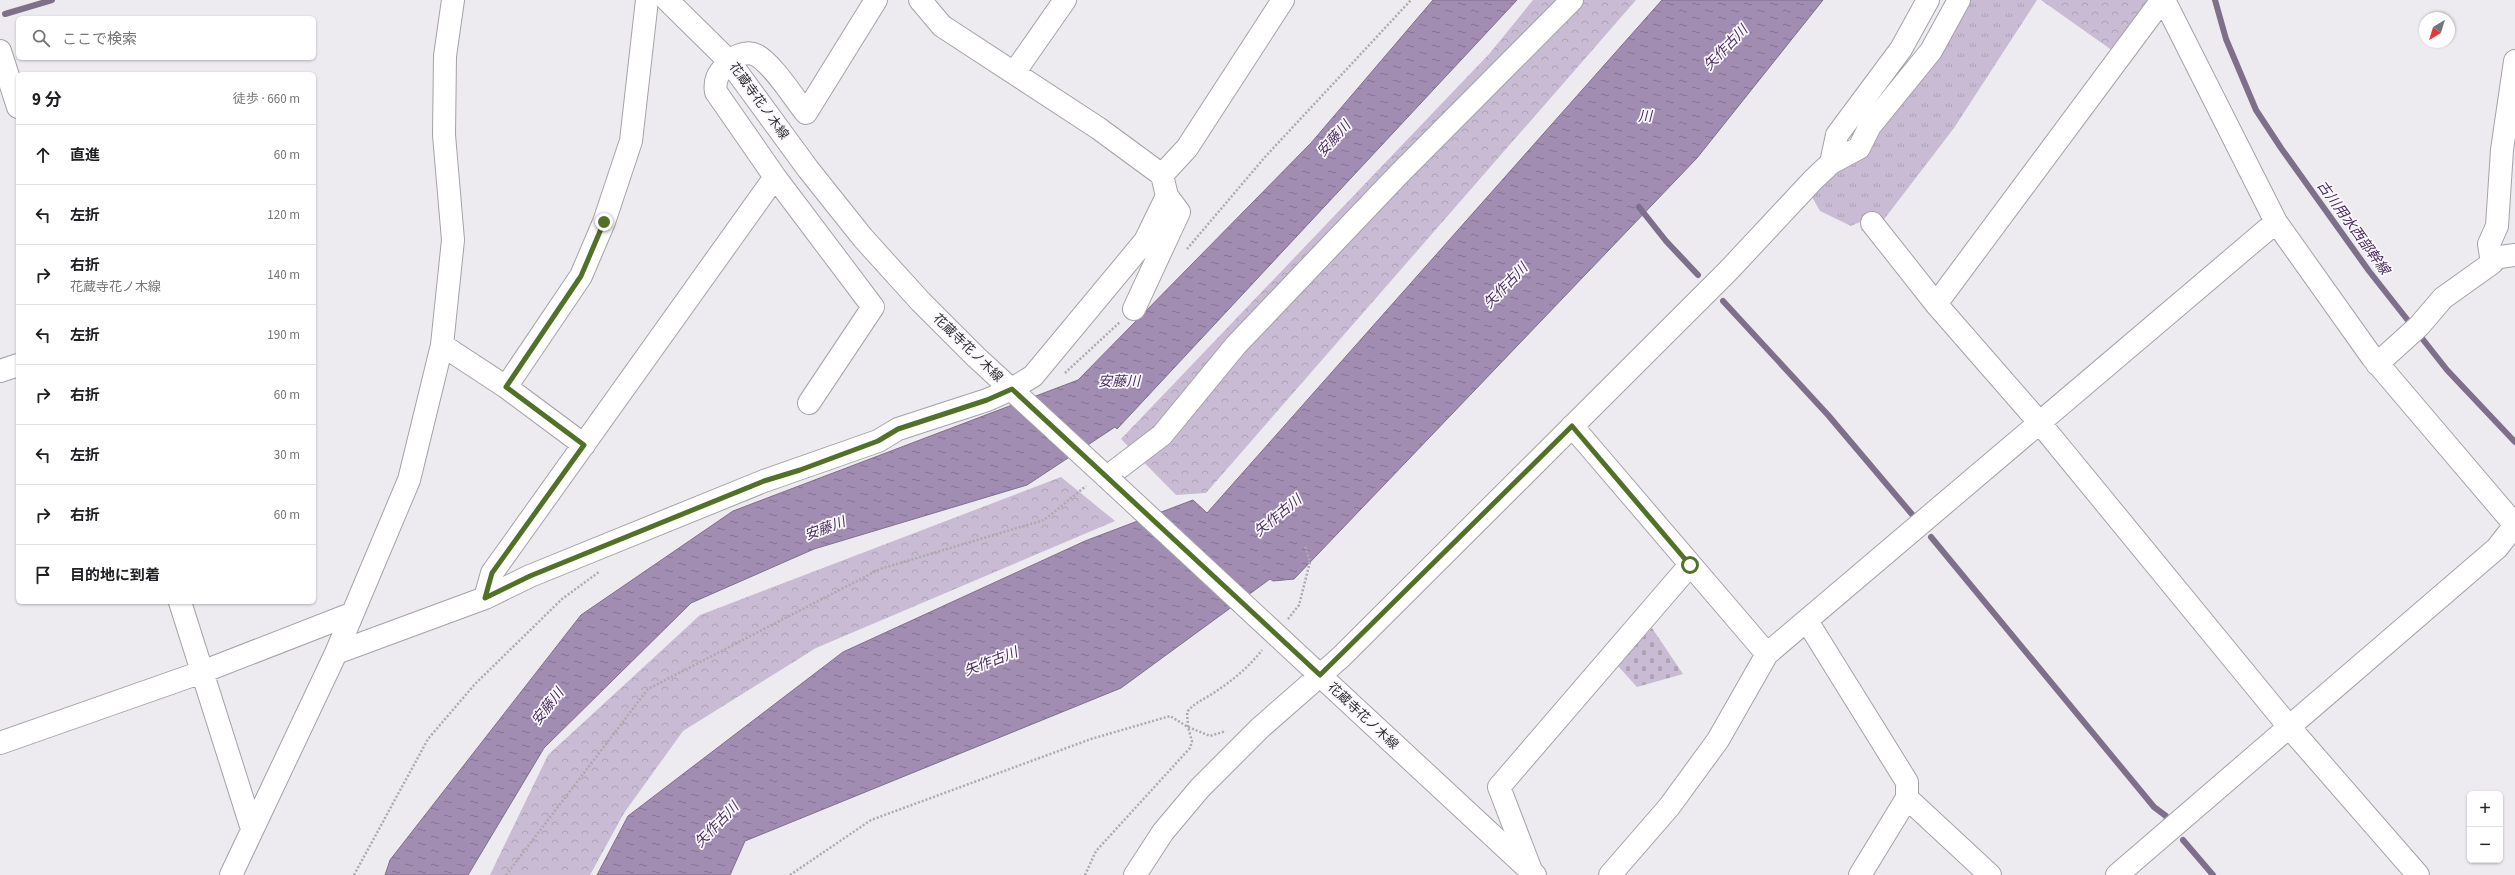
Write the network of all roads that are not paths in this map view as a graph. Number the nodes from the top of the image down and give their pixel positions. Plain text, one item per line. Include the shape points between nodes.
1 (452, 0) edge
2 (647, 0) edge
3 (667, 0) edge
4 (876, 0) edge
5 (920, 0) edge
6 (1065, 0) edge
7 (1283, 0) edge
8 (1572, 0) edge
9 (1928, 0) edge
10 (1959, 0) edge
11 (2163, 0) edge
12 (0, 51) edge
13 (730, 61) junction
14 (2515, 61) edge
15 (1014, 73) junction
16 (16, 101) edge
17 (1830, 164) junction
18 (774, 177) junction
19 (1165, 186) junction
20 (2276, 222) junction
21 (1872, 223) dead end
22 (2515, 255) edge
23 (2493, 258) junction
24 (1936, 304) junction
25 (1134, 309) road end
26 (442, 345) junction
27 (2377, 364) junction
28 (16, 366) edge
29 (0, 371) edge
30 (506, 387) junction
31 (1016, 393) junction
32 (809, 403) dead end
33 (2039, 422) junction
34 (1572, 426) junction
35 (584, 445) junction
36 (1107, 478) junction
37 (2515, 525) edge
38 (1690, 565) junction
39 (485, 598) junction
40 (181, 604) edge
41 (351, 614) junction
42 (1807, 621) junction
43 (336, 653) junction
44 (1767, 654) junction
45 (202, 672) junction
46 (1316, 672) junction
47 (2290, 728) junction
48 (0, 743) edge
49 (1907, 798) junction
50 (252, 829) junction
51 (1534, 874) edge
52 (231, 875) edge
53 (1135, 875) edge
54 (1610, 875) edge
55 (1860, 875) edge
56 (1990, 875) edge
57 (2117, 875) edge
58 (2418, 875) edge

1 - 26 street via 445,56 444,135 453,240
2 - 30 street via 631,141 604,222 581,276
3 - 13 street, 花蔵寺花ノ木線
4 - 13 street via 806,113 764,62 754,54 738,55
5 - 15 street via 942,26
6 - 15 street
7 - 19 street
8 - 36 street via 1398,174 1236,346 1162,435
9 - 17 street via 1901,49 1837,135
10 - 17 street via 1930,52 1870,126 1859,148
11 - 20 street
11 - 24 street
12 - 16 street
13 - 18 street via 717,76 716,92
13 - 31 street, 花蔵寺花ノ木線 via 808,169 863,238 920,302
14 - 23 street via 2502,150 2497,226 2489,244
15 - 19 street
17 - 34 street via 1728,271
18 - 32 street via 873,307
18 - 35 street
19 - 25 street via 1179,212
19 - 31 street via 1144,241 1033,376
20 - 27 street
20 - 33 street
21 - 24 street
22 - 23 street
23 - 27 street via 2492,264 2443,298 2419,326
24 - 33 street
26 - 30 street
26 - 41 street via 409,480
27 - 37 street
28 - 29 street
30 - 35 street
31 - 36 street, 花蔵寺花ノ木線
31 - 39 street via 898,429 878,441 764,481 530,576
33 - 42 street
33 - 47 street
34 - 38 street
34 - 46 street
35 - 39 street via 492,573
36 - 46 street, 花蔵寺花ノ木線, bridge
37 - 47 street via 2497,548
38 - 44 street
38 - 51 street via 1499,787
39 - 43 street
40 - 45 street
41 - 43 street
41 - 45 street
42 - 44 street
42 - 49 street via 1907,782
43 - 50 street
44 - 54 street via 1718,740 1669,807
45 - 48 street
45 - 50 street
46 - 51 street, 花蔵寺花ノ木線
46 - 53 street via 1200,788 1163,832
47 - 57 street
47 - 58 street
49 - 55 street
49 - 56 street
50 - 52 street

